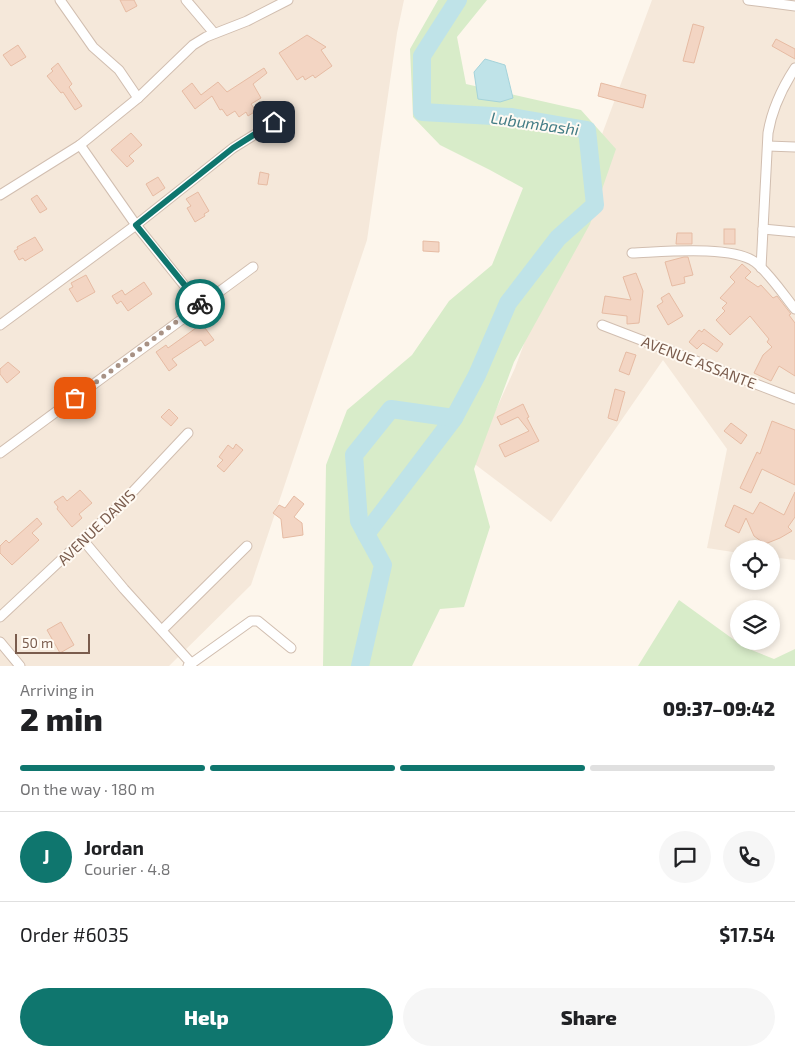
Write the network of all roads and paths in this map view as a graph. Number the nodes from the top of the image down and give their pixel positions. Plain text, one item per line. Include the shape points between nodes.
1 (60, 0) edge
2 (186, 0) edge
3 (288, 0) edge
4 (748, 0) edge
5 (795, 6) edge
6 (214, 33) junction
7 (795, 68) edge
8 (138, 98) junction
9 (288, 114) dead end
10 (80, 145) junction
11 (768, 146) junction
12 (795, 147) edge
13 (0, 195) edge
14 (136, 225) junction
15 (763, 229) junction
16 (795, 232) edge
17 (632, 253) dead end
18 (253, 266) dead end
19 (761, 268) junction
20 (200, 305) junction
21 (795, 309) edge
22 (0, 325) edge
23 (602, 325) dead end
24 (795, 399) edge
25 (188, 433) dead end
26 (0, 453) edge
27 (83, 540) junction
28 (247, 546) dead end
29 (0, 618) edge
30 (162, 630) junction
31 (0, 642) edge
32 (291, 648) dead end
33 (190, 664) edge
34 (20, 666) edge

1 - 8 street via 93,47 120,70
2 - 6 street
3 - 6 street
4 - 5 street
6 - 8 street via 194,45
7 - 11 street via 770,118
8 - 10 street
9 - 14 street via 233,148
10 - 13 street
10 - 14 street
11 - 12 street
11 - 15 street
14 - 20 street
14 - 22 street
15 - 16 street
15 - 19 street
17 - 19 street via 731,254 746,258
18 - 20 street
19 - 21 street
20 - 26 street
23 - 24 street, AVENUE ASSANTE
25 - 27 street, AVENUE DANIS
27 - 29 street, AVENUE DANIS
27 - 30 street
28 - 30 street
30 - 33 street
31 - 34 street
32 - 33 street via 258,620 251,621

